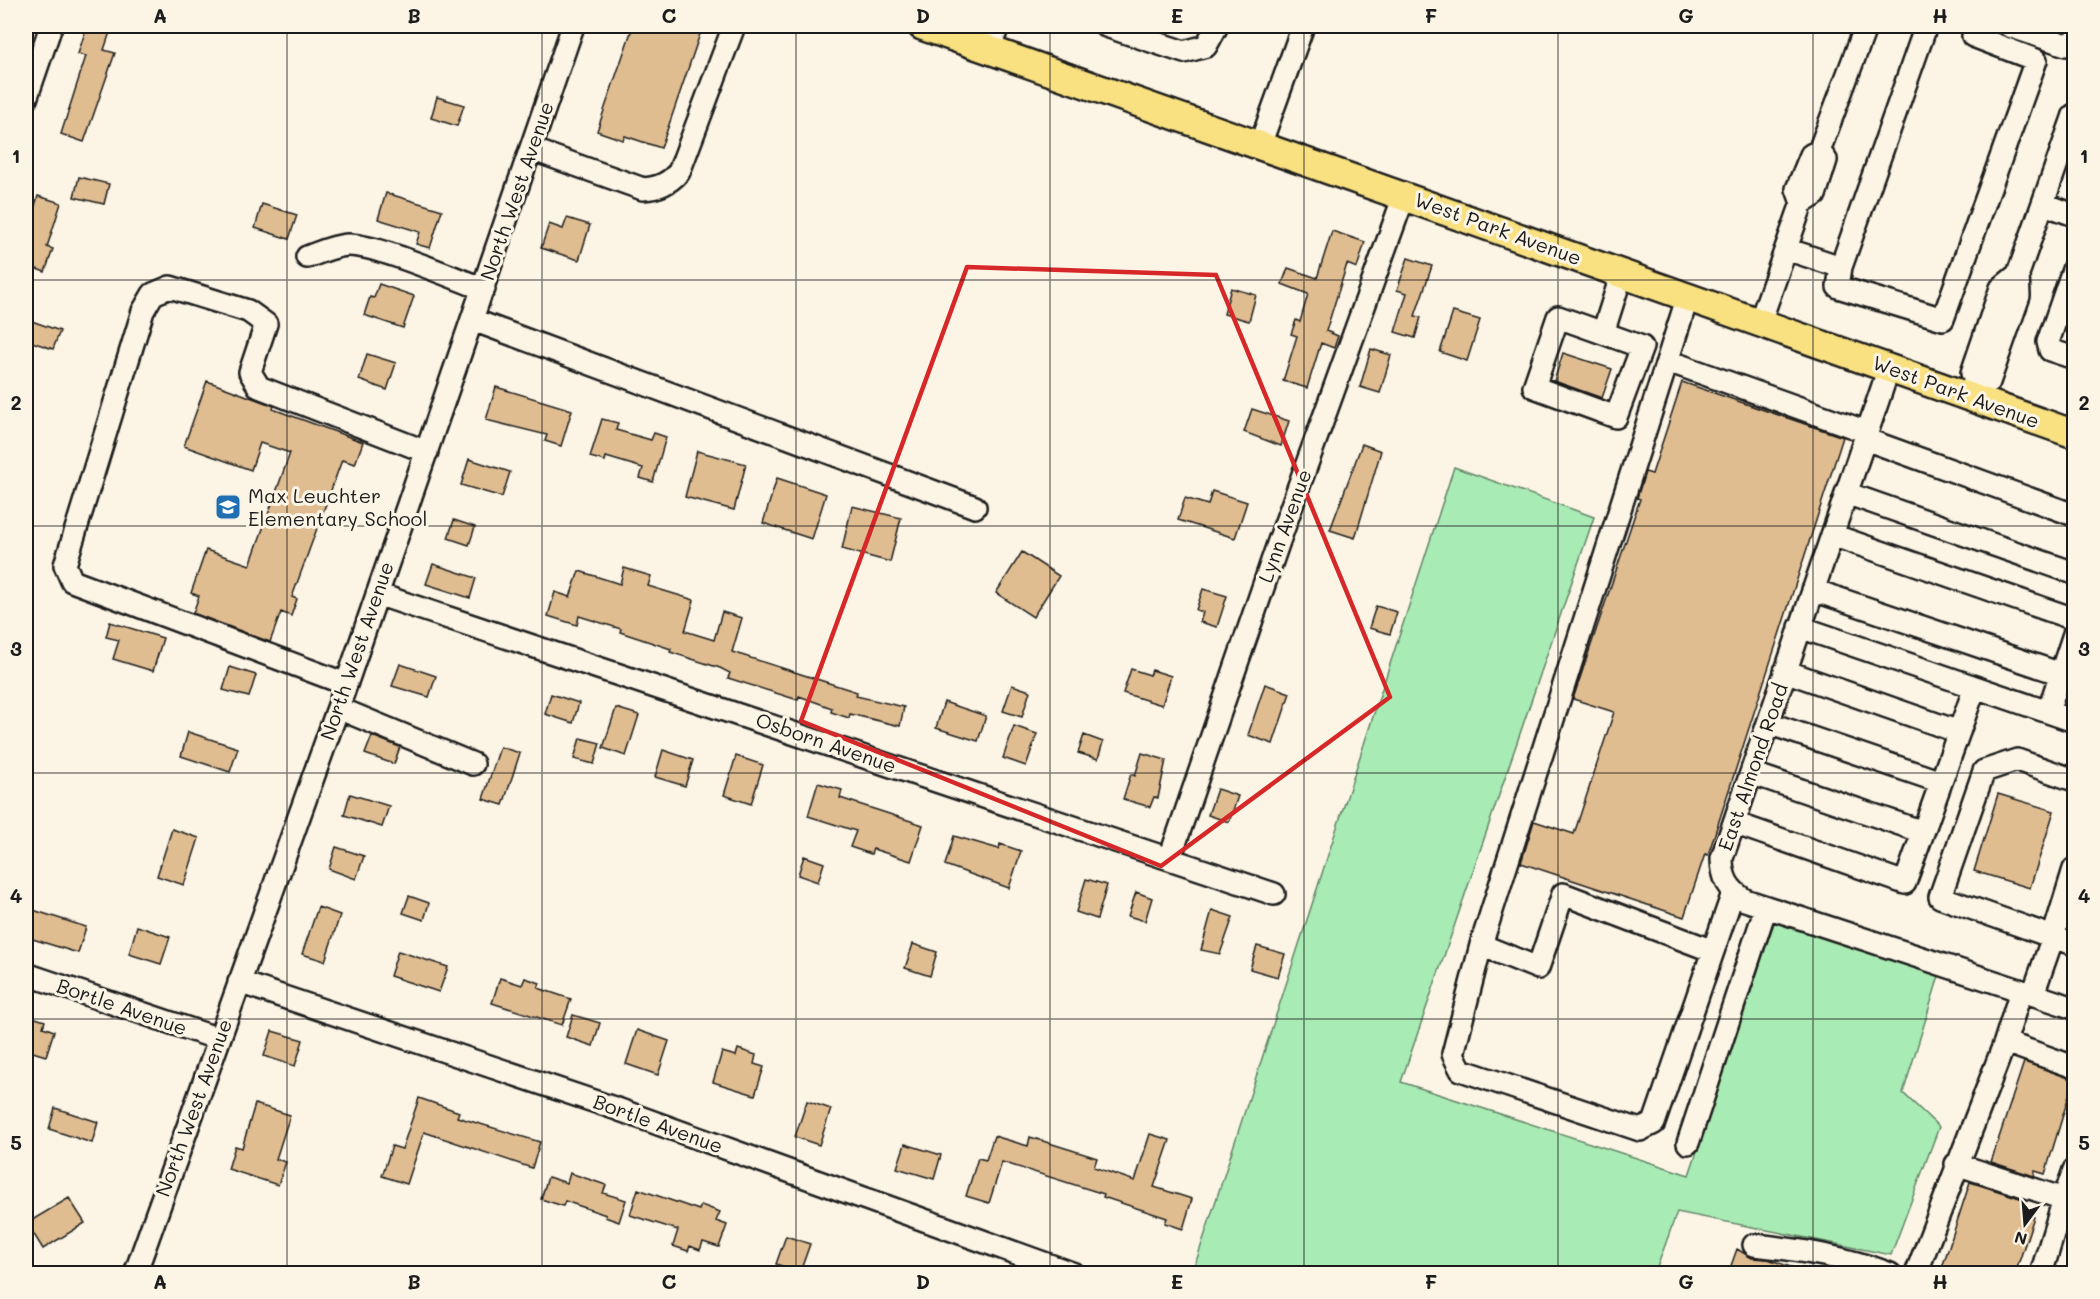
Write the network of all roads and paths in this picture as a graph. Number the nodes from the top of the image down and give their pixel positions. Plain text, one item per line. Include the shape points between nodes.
1 (51, 26) edge
2 (573, 26) edge
3 (734, 26) edge
4 (922, 26) edge
5 (1106, 26) edge
6 (1217, 26) edge
7 (1303, 26) edge
8 (1866, 26) edge
9 (1926, 26) edge
10 (1977, 26) edge
11 (2009, 26) edge
12 (2046, 26) edge
13 (993, 38) edge
14 (2074, 41) edge
15 (26, 99) edge
16 (2074, 115) edge
17 (1260, 145) junction
18 (531, 149) junction
19 (1404, 196) junction
20 (2044, 204) junction
21 (2074, 215) edge
22 (1786, 249) junction
23 (308, 257) dead end
24 (1841, 267) junction
25 (2074, 267) edge
26 (1622, 273) junction
27 (484, 289) junction
28 (1688, 297) junction
29 (473, 320) junction
30 (1760, 322) junction
31 (1603, 333) junction
32 (2074, 358) edge
33 (1668, 361) junction
34 (1889, 368) junction
35 (1975, 392) junction
36 (2074, 434) edge
37 (1866, 436) junction
38 (427, 452) junction
39 (1846, 493) junction
40 (975, 507) dead end
41 (2074, 515) edge
42 (1832, 535) junction
43 (2074, 573) edge
44 (1813, 590) junction
45 (377, 594) junction
46 (2074, 619) edge
47 (1800, 627) junction
48 (2074, 634) edge
49 (1785, 671) junction
50 (2061, 674) junction
51 (346, 684) junction
52 (1975, 687) junction
53 (338, 708) junction
54 (2048, 712) junction
55 (2074, 721) edge
56 (1768, 723) junction
57 (1959, 732) junction
58 (473, 764) dead end
59 (1751, 773) junction
60 (2074, 780) edge
61 (1941, 783) junction
62 (1734, 823) junction
63 (1923, 832) junction
64 (1170, 858) junction
65 (2074, 869) edge
66 (1733, 893) junction
67 (1274, 894) dead end
68 (1766, 907) junction
69 (2053, 937) junction
70 (2074, 944) edge
71 (1482, 945) junction
72 (1713, 951) junction
73 (26, 974) edge
74 (239, 982) junction
75 (2027, 993) junction
76 (2074, 1008) edge
77 (219, 1039) junction
78 (2005, 1042) junction
79 (2074, 1066) edge
80 (1688, 1143) dead end
81 (1956, 1164) junction
82 (2074, 1170) edge
83 (2069, 1200) edge
84 (1754, 1245) dead end
85 (135, 1274) edge
86 (1074, 1274) edge
87 (1890, 1274) edge
88 (1916, 1274) edge
89 (2041, 1274) edge

1 - 15 street
2 - 18 street, North West Avenue
3 - 18 street via 679,172 670,181 643,189
4 - 13 main road, West Park Avenue
5 - 6 street via 1184,52 1206,46
7 - 17 street
8 - 22 street via 1819,151 1811,155 1797,189 1802,202
9 - 24 street
10 - 24 street via 1973,36 2036,60 1943,319 1838,287
11 - 14 street via 2066,45
12 - 14 street via 2070,35
13 - 17 main road, West Park Avenue
16 - 20 street
17 - 19 main road, West Park Avenue
18 - 27 street, North West Avenue
19 - 26 main road, West Park Avenue
19 - 64 street, Lynn Avenue
20 - 21 street
20 - 35 street via 2018,274 2001,288 1972,373
22 - 24 street
22 - 30 street
23 - 27 street via 350,245 378,251
25 - 32 street via 2048,342 2050,351
26 - 28 main road, West Park Avenue
26 - 31 street
27 - 29 street, North West Avenue
28 - 30 main road, West Park Avenue
28 - 33 street
29 - 38 street, North West Avenue
29 - 40 street
30 - 34 main road, West Park Avenue
31 - 31 street via 1642,347 1616,417 1534,387 1558,316
33 - 37 street
33 - 71 street
34 - 35 main road, West Park Avenue
34 - 37 street, East Almond Road
35 - 36 main road, West Park Avenue
37 - 39 street, East Almond Road
37 - 41 street
38 - 45 street, North West Avenue
38 - 51 street via 259,387 250,372 266,324 248,311 170,286 153,294 143,311 65,566 72,581
39 - 42 street, East Almond Road
39 - 43 street
42 - 44 street, East Almond Road
42 - 46 street
44 - 47 street, East Almond Road
44 - 50 street
45 - 51 street, North West Avenue
45 - 64 street, Osborn Avenue
47 - 49 street, East Almond Road
47 - 52 street
48 - 50 street
49 - 56 street, East Almond Road
49 - 57 street
50 - 54 street
51 - 53 street, North West Avenue
52 - 54 street
52 - 57 street
53 - 58 street
53 - 74 street, North West Avenue
54 - 55 street
56 - 59 street, East Almond Road
56 - 61 street
57 - 61 street
59 - 62 street, East Almond Road
59 - 63 street
60 - 69 street via 2017,760 1984,771 1940,897
61 - 63 street
62 - 63 street via 1905,883
62 - 66 street, East Almond Road via 1722,858 1725,882
64 - 67 street, Osborn Avenue
65 - 69 street
66 - 68 street
66 - 72 street
68 - 75 street
68 - 80 street
69 - 70 street
69 - 75 street
71 - 72 street via 1538,968 1563,894
71 - 72 street via 1453,1054 1461,1070 1640,1130 1654,1123
73 - 77 street, Bortle Avenue
74 - 77 street, North West Avenue
74 - 86 street, Bortle Avenue via 617,1109
75 - 76 street
75 - 78 street
77 - 85 street, North West Avenue
78 - 79 street
78 - 81 street
81 - 83 street
81 - 88 street
82 - 83 street
83 - 89 street
84 - 87 street via 1805,1250 1866,1264

